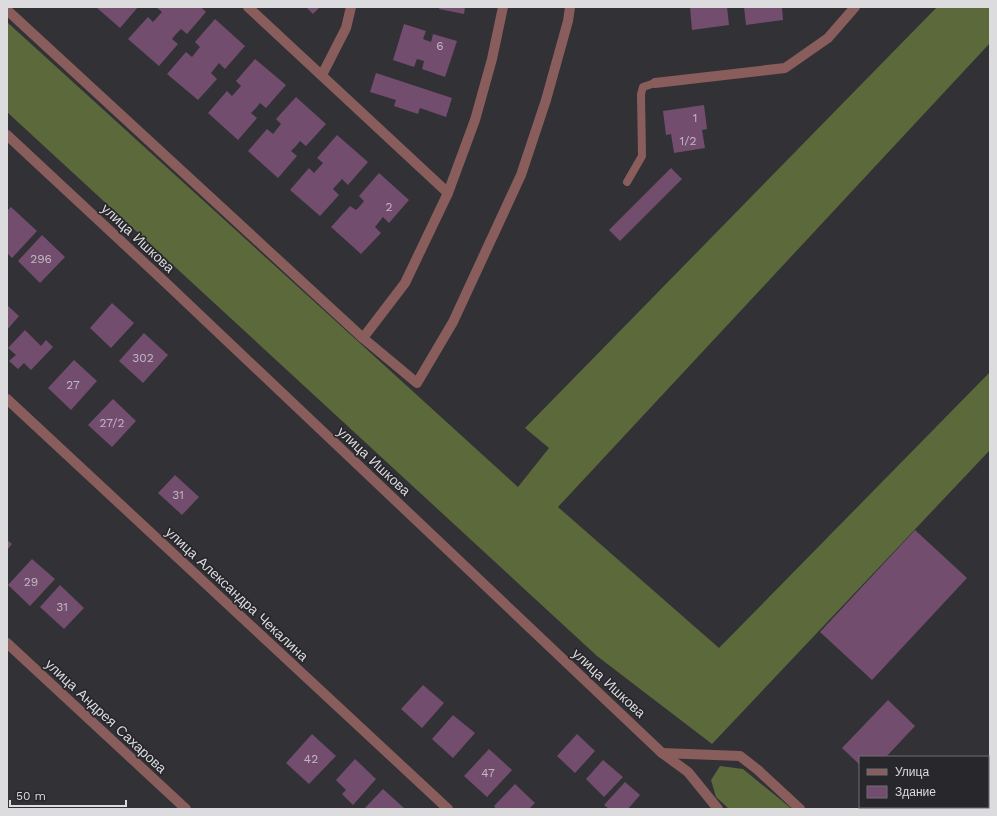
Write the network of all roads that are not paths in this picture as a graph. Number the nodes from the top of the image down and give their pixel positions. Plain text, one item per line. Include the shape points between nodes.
1 (248, 7) edge
2 (352, 7) edge
3 (503, 7) edge
4 (570, 7) edge
5 (855, 7) edge
6 (7, 10) edge
7 (322, 75) junction
8 (655, 83) joint
9 (7, 135) edge
10 (627, 182) dead end
11 (448, 193) junction
12 (363, 338) junction
13 (7, 399) edge
14 (7, 644) edge
15 (662, 753) junction
16 (186, 809) edge
17 (448, 809) edge
18 (718, 809) edge
19 (800, 809) edge

1 - 7 street
2 - 7 street via 346,28
3 - 11 street via 475,120
4 - 12 street via 546,100 521,175 453,322 417,383
5 - 8 street via 828,38 785,68
6 - 12 street
7 - 11 street
8 - 10 lane via 643,87 641,94 642,156
9 - 15 street, улица Ишкова
11 - 12 street via 405,283
13 - 17 street, улица Александра Чекалина
14 - 16 street, улица Андрея Сахарова
15 - 18 street, улица Ишкова via 688,772
15 - 19 street via 740,756

